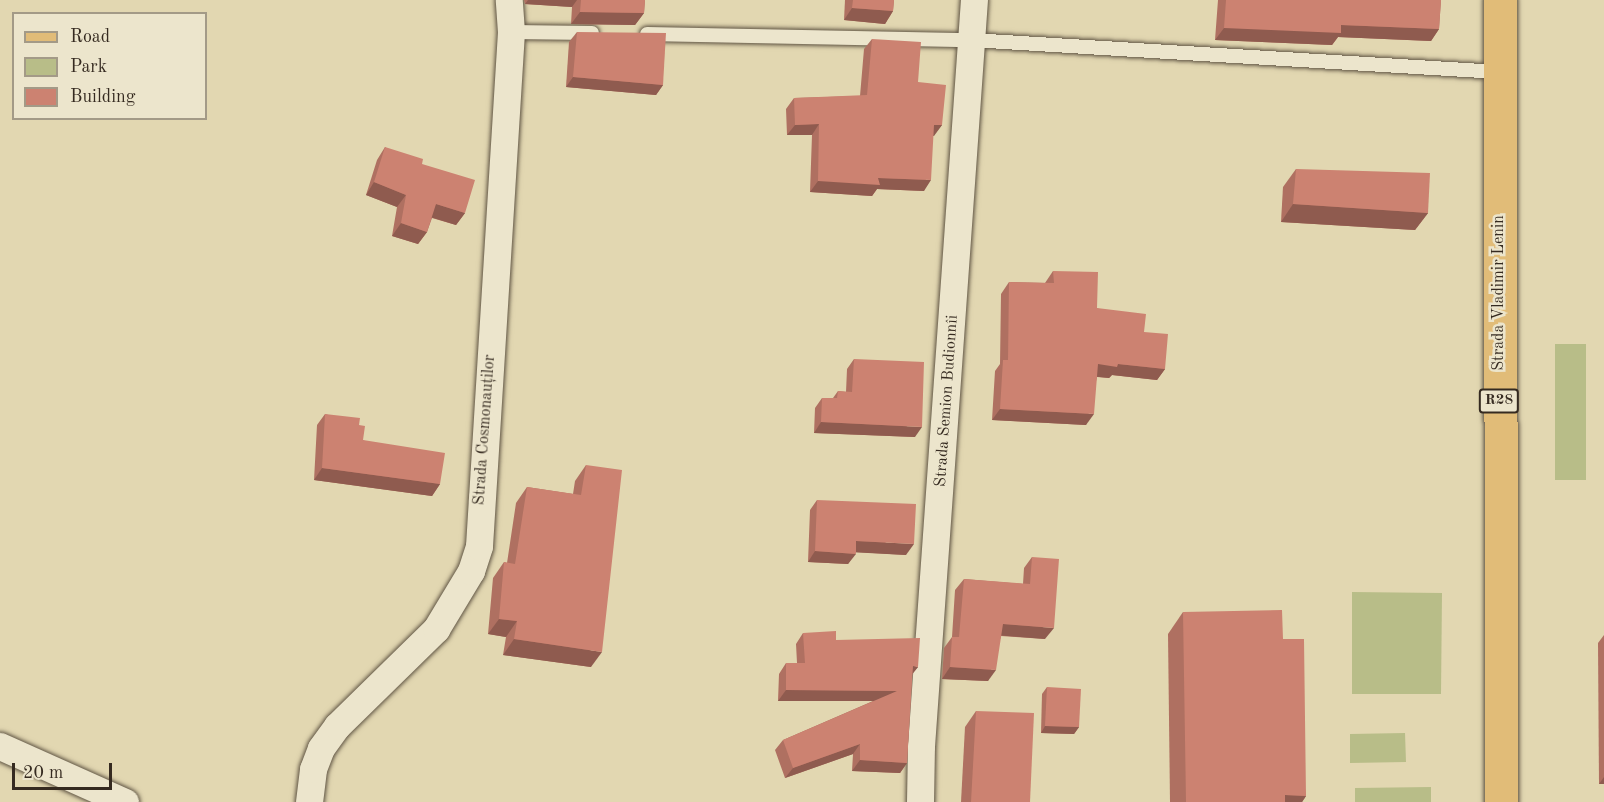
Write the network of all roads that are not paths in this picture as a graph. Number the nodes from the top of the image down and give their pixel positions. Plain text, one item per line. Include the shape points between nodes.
1 (509, 0) edge
2 (974, 0) edge
3 (1500, 0) edge
4 (512, 32) junction
5 (606, 34) edge
6 (629, 34) edge
7 (971, 40) junction
8 (1499, 72) junction
9 (0, 746) edge
10 (125, 802) edge
11 (309, 802) edge
12 (920, 802) edge
13 (1501, 802) edge

1 - 4 street, Strada Cosmonauților
2 - 7 street, Strada Semion Budionnîi
3 - 8 main road, Strada Vladimir Lenin / R28
4 - 5 lane
4 - 11 street, Strada Cosmonauților via 478,546 468,578 436,629 337,726 321,748 313,768
6 - 7 lane
7 - 8 lane
7 - 12 street, Strada Semion Budionnîi
8 - 13 main road, Strada Vladimir Lenin / R28
9 - 10 street

